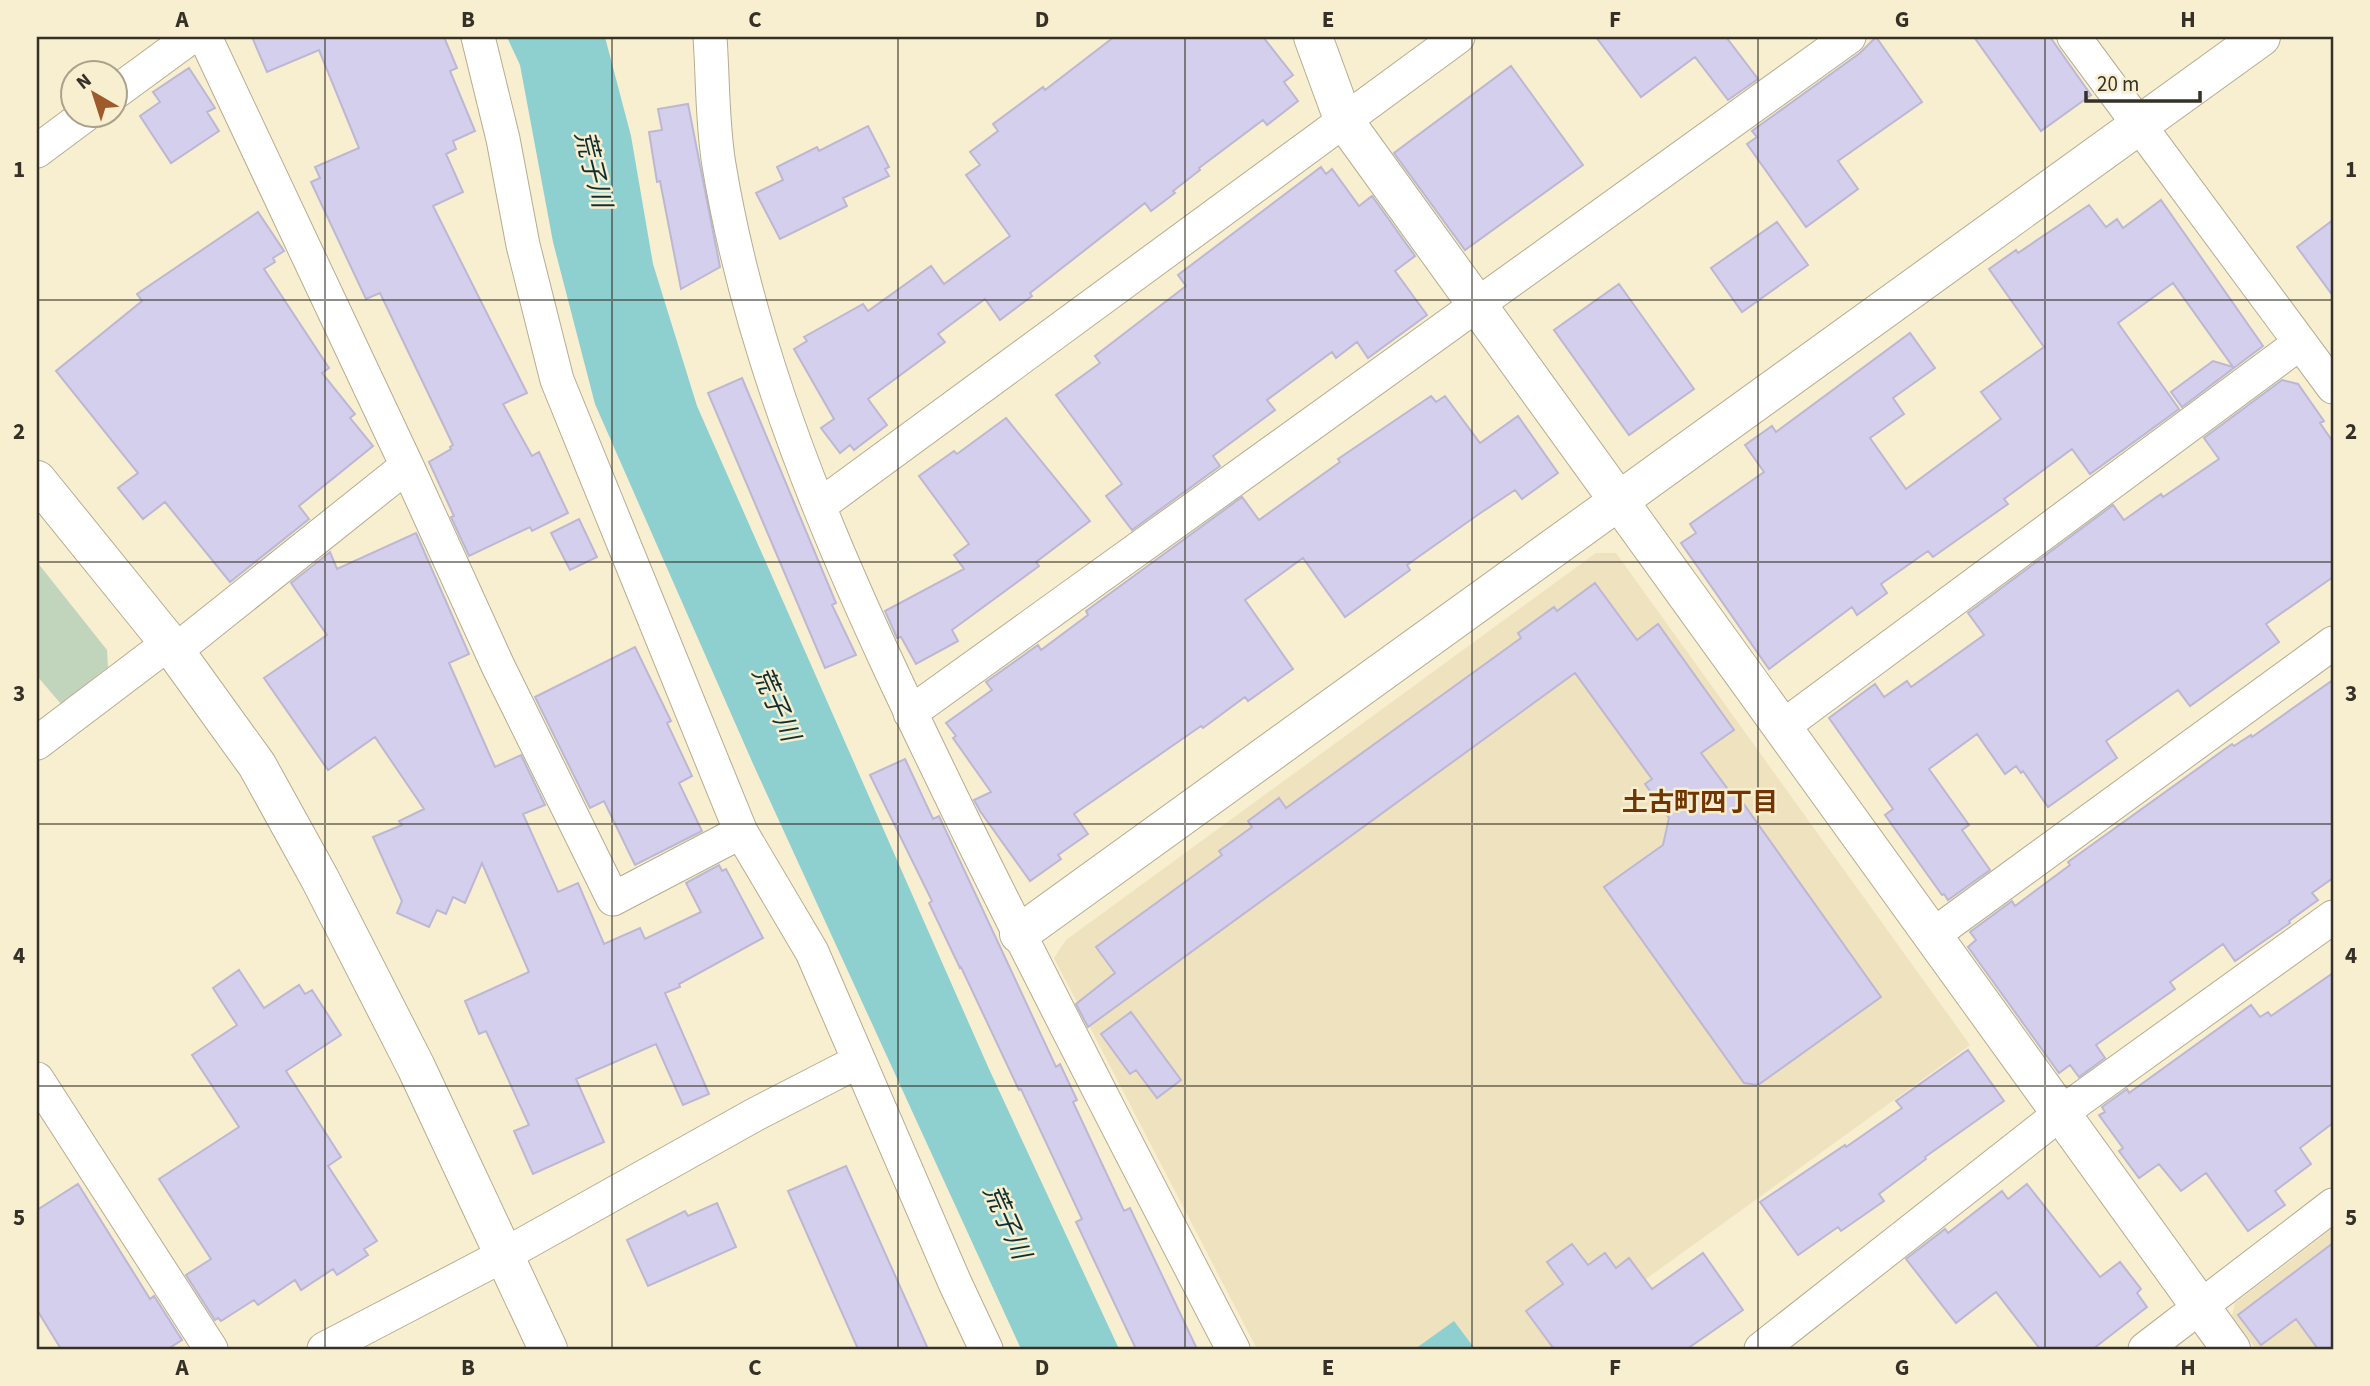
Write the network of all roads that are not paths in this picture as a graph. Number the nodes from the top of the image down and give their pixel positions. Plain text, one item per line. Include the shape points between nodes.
1 (191, 37) edge
2 (205, 37) edge
3 (478, 37) edge
4 (710, 37) edge
5 (1313, 37) edge
6 (1458, 37) edge
7 (1849, 37) edge
8 (2074, 37) edge
9 (2261, 37) edge
10 (130, 82) edge
11 (1343, 119) junction
12 (2138, 125) junction
13 (65, 130) edge
14 (37, 151) edge
15 (1476, 304) junction
16 (2300, 343) junction
17 (2333, 387) edge
18 (407, 466) junction
19 (37, 480) edge
20 (1619, 500) junction
21 (818, 506) junction
22 (2333, 643) edge
23 (172, 647) junction
24 (910, 713) junction
25 (1782, 727) junction
26 (37, 743) edge
27 (741, 832) junction
28 (2333, 917) edge
29 (1019, 934) junction
30 (1933, 935) junction
31 (859, 1060) junction
32 (37, 1079) edge
33 (2061, 1113) junction
34 (2333, 1205) edge
35 (503, 1255) junction
36 (2201, 1306) junction
37 (211, 1349) edge
38 (324, 1349) edge
39 (548, 1349) edge
40 (986, 1349) edge
41 (1233, 1349) edge
42 (1761, 1349) edge
43 (2145, 1349) edge
44 (2231, 1349) edge

1 - 10 street
2 - 18 street
3 - 27 street via 557,380
4 - 21 street via 718,162 738,262 768,368
5 - 11 street
6 - 11 street
7 - 15 street
8 - 12 street
9 - 12 street
11 - 15 street
11 - 21 street
12 - 16 street
12 - 20 street
13 - 14 street
15 - 20 street
15 - 24 street
16 - 17 street
16 - 25 street
18 - 23 street
18 - 27 street via 498,666 613,899
19 - 23 street
20 - 25 street
20 - 29 street
21 - 24 street
22 - 30 street
23 - 26 street
23 - 35 street via 257,765 320,879 416,1067
24 - 29 street
25 - 30 street
27 - 31 street via 812,953
28 - 33 street
29 - 41 street
30 - 33 street
31 - 35 street
31 - 40 street
32 - 37 street
33 - 36 street
33 - 42 street
34 - 36 street
35 - 38 street
35 - 39 street
36 - 43 street
36 - 44 street

